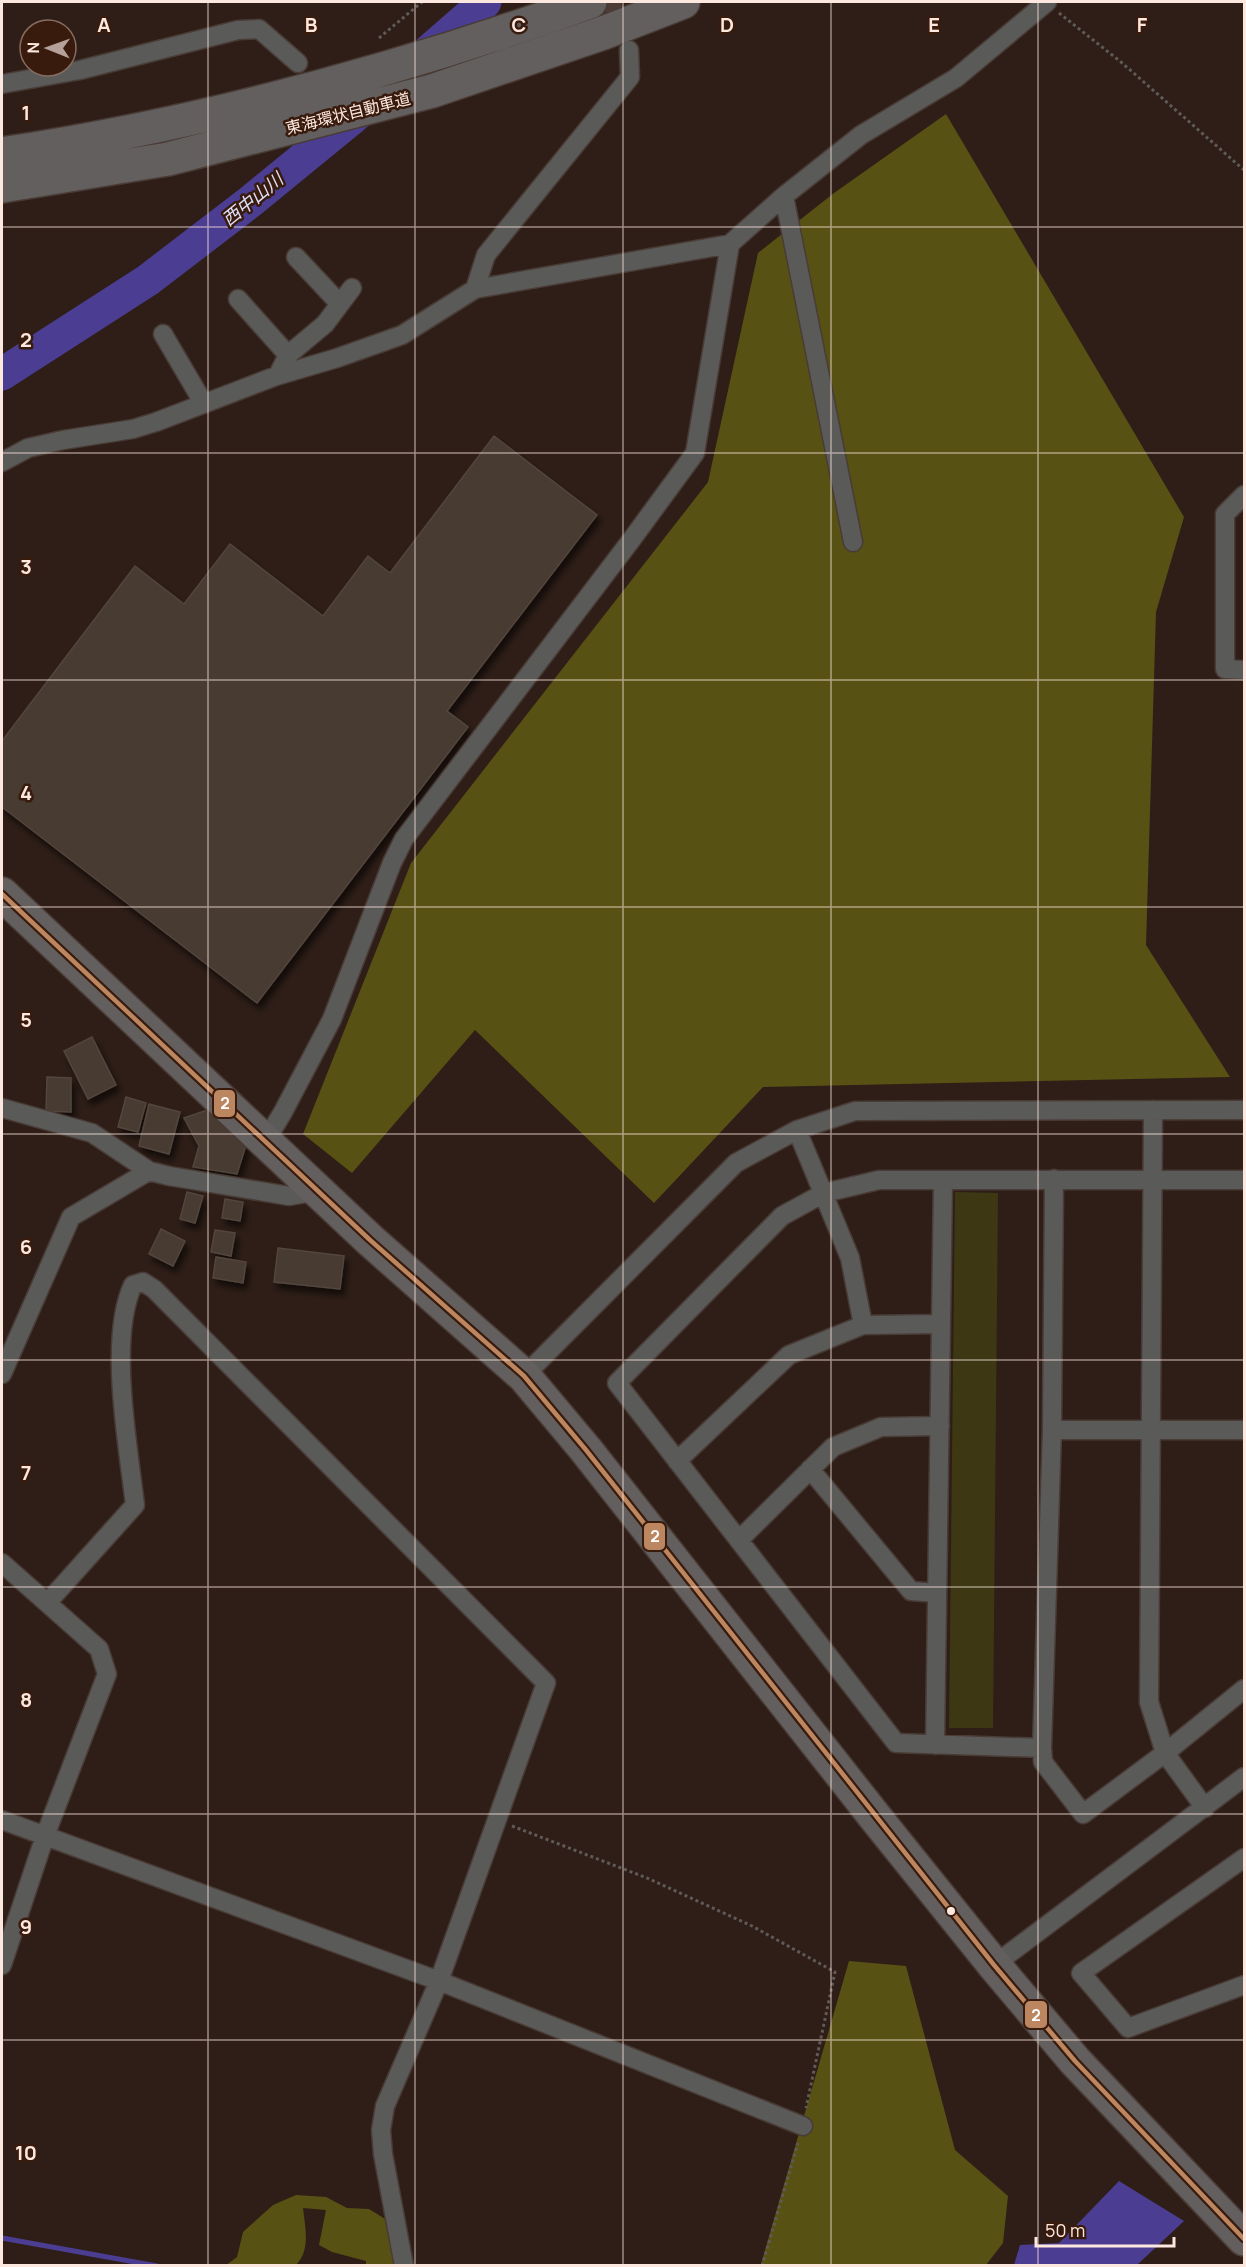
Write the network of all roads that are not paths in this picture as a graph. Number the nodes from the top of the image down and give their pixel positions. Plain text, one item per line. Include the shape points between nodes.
1 (590, 2) edge
2 (683, 2) edge
3 (1046, 2) edge
4 (629, 50) tunnel mouth
5 (297, 78) junction
6 (2, 84) edge
7 (2, 154) edge
8 (2, 186) edge
9 (784, 196) junction
10 (730, 244) junction
11 (296, 257) dead end
12 (352, 288) dead end
13 (475, 289) junction
14 (238, 299) dead end
15 (340, 304) junction
16 (163, 334) dead end
17 (288, 355) junction
18 (278, 375) junction
19 (204, 404) junction
20 (2, 462) edge
21 (1245, 495) edge
22 (853, 542) dead end
23 (1245, 670) edge
24 (2, 894) edge
25 (2, 1108) edge
26 (1153, 1110) junction
27 (1245, 1110) edge
28 (796, 1130) junction
29 (265, 1142) junction
30 (149, 1171) junction
31 (1054, 1179) junction
32 (944, 1180) junction
33 (1245, 1180) edge
34 (1154, 1181) junction
35 (319, 1191) junction
36 (824, 1193) junction
37 (941, 1324) junction
38 (863, 1325) junction
39 (2, 1374) edge
40 (524, 1376) junction
41 (940, 1426) junction
42 (1150, 1429) junction
43 (1052, 1430) junction
44 (1245, 1430) edge
45 (677, 1461) junction
46 (810, 1469) junction
47 (739, 1540) junction
48 (2, 1563) edge
49 (938, 1593) junction
50 (47, 1603) junction
51 (1245, 1689) edge
52 (935, 1745) junction
53 (1042, 1748) junction
54 (1165, 1753) junction
55 (1245, 1777) edge
56 (1205, 1808) junction
57 (2, 1820) edge
58 (45, 1836) junction
59 (1245, 1858) edge
60 (2, 1965) edge
61 (994, 1965) junction
62 (439, 1981) junction
63 (1245, 1985) edge
64 (803, 2126) road end
65 (1245, 2239) edge
66 (404, 2265) edge

1 - 5 highway, 東海環状自動車道 via 366,74
2 - 8 highway, 東海環状自動車道 via 432,91 168,159
3 - 9 street via 956,78 861,135
4 - 13 street via 630,77 486,255
5 - 6 street via 259,29 238,30 80,70
5 - 7 highway, 東海環状自動車道 via 213,114
9 - 10 street
9 - 22 street
10 - 13 street
10 - 29 street via 695,453 404,839 332,1019
11 - 15 street
12 - 15 street
13 - 18 street via 402,335
14 - 17 street
15 - 17 street via 325,324
16 - 19 street
17 - 18 street
18 - 19 street
19 - 20 street via 133,429 28,448
21 - 23 street via 1225,514 1225,669
24 - 29 highway
25 - 30 street via 92,1133
26 - 27 street
26 - 28 street via 855,1111
26 - 34 street
28 - 36 street
28 - 40 street via 736,1163
29 - 35 highway
30 - 35 street via 289,1197
30 - 39 street via 72,1217
31 - 32 street
31 - 34 street
31 - 43 street
32 - 36 street via 879,1180
32 - 37 street
33 - 34 street
34 - 42 street
35 - 40 highway
36 - 38 street via 850,1258
36 - 45 street via 782,1216 617,1383
37 - 38 street
37 - 41 street
38 - 45 street via 789,1355
40 - 61 highway
41 - 46 street via 880,1427 833,1447
41 - 49 street
42 - 43 street
42 - 44 street
42 - 54 street via 1149,1702
43 - 53 street
45 - 47 street
46 - 47 street
46 - 49 street via 911,1591
47 - 52 street via 896,1743
48 - 50 street
49 - 52 street
50 - 58 street via 99,1649 108,1674
50 - 62 street via 135,1505 120,1336 129,1293 133,1285 143,1282 546,1683
51 - 54 street
52 - 53 street
53 - 54 street via 1043,1761 1083,1814
54 - 56 street
55 - 56 street
56 - 61 street
57 - 58 street
58 - 60 street
58 - 62 street
59 - 63 street via 1081,1973 1128,2028
61 - 65 highway via 1075,2061
62 - 64 street
62 - 66 street via 385,2106 381,2130

